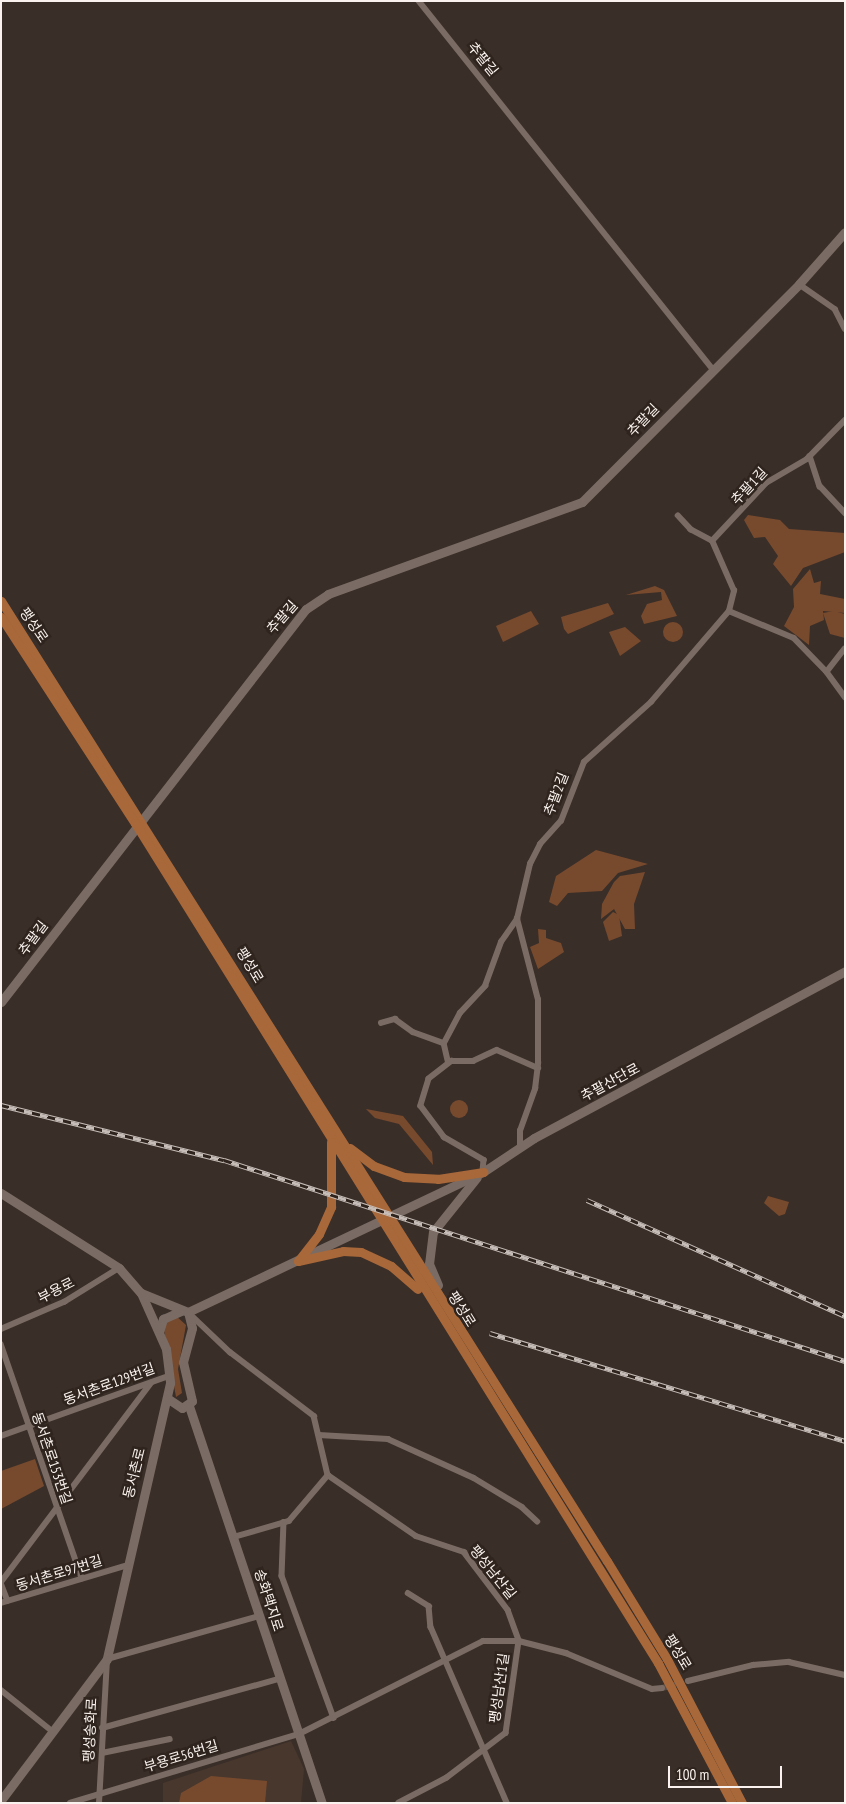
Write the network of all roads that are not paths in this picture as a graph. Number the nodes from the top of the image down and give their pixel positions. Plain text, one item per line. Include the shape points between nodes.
1 (419, 1) edge
2 (845, 232) edge
3 (799, 284) junction
4 (845, 329) edge
5 (713, 369) junction
6 (845, 420) edge
7 (810, 456) junction
8 (845, 513) edge
9 (678, 516) dead end
10 (712, 541) junction
11 (1, 601) edge
12 (729, 611) junction
13 (1, 617) edge
14 (845, 648) edge
15 (827, 672) junction
16 (845, 697) edge
17 (138, 820) junction
18 (148, 838) junction
19 (516, 919) junction
20 (845, 971) edge
21 (1, 1002) edge
22 (382, 1023) dead end
23 (444, 1042) junction
24 (452, 1061) junction
25 (538, 1068) junction
26 (331, 1140) junction
27 (341, 1140) junction
28 (520, 1148) junction
29 (483, 1172) junction
30 (1, 1193) edge
31 (383, 1218) junction
32 (298, 1261) junction
33 (119, 1268) junction
34 (141, 1293) junction
35 (442, 1303) junction
36 (188, 1312) junction
37 (436, 1312) junction
38 (1, 1329) edge
39 (159, 1332) junction
40 (1, 1344) edge
41 (169, 1376) junction
42 (151, 1383) junction
43 (167, 1398) junction
44 (189, 1406) junction
45 (28, 1427) junction
46 (319, 1435) junction
47 (1, 1436) edge
48 (328, 1475) junction
49 (57, 1512) junction
50 (537, 1521) dead end
51 (284, 1522) junction
52 (234, 1537) junction
53 (125, 1566) junction
54 (82, 1578) junction
55 (1, 1582) edge
56 (408, 1593) dead end
57 (5, 1602) edge
58 (260, 1616) junction
59 (519, 1641) junction
60 (107, 1659) junction
61 (446, 1659) junction
62 (845, 1675) edge
63 (279, 1679) junction
64 (688, 1681) tunnel mouth
65 (662, 1688) tunnel mouth
66 (1, 1690) edge
67 (334, 1718) junction
68 (102, 1728) junction
69 (52, 1730) junction
70 (299, 1734) junction
71 (170, 1739) dead end
72 (102, 1753) junction
73 (483, 1754) junction
74 (99, 1794) junction
75 (1, 1800) edge
76 (70, 1803) edge
77 (99, 1803) edge
78 (322, 1803) edge
79 (399, 1803) edge
80 (507, 1803) edge
81 (732, 1803) edge
82 (742, 1803) edge

1 - 5 street, 추팔길
2 - 3 street, 추팔길
3 - 4 street via 835,309
3 - 5 street, 추팔길
5 - 21 street, 추팔길 via 582,502 328,594 306,609
6 - 7 street, 추팔1길
7 - 8 street via 820,486
7 - 10 street, 추팔1길 via 766,483
9 - 10 street via 691,530
10 - 12 street via 734,591
11 - 17 main road, 팽성로
12 - 15 street via 794,638
12 - 19 street, 추팔2길 via 651,702 584,762 561,821 540,844 530,864
13 - 17 main road, 팽성로
14 - 15 street
15 - 16 street
17 - 18 main road
18 - 26 main road, 팽성로
18 - 27 main road, 팽성로
19 - 23 street via 501,942 485,986 460,1013
19 - 25 street, 추팔2길 via 538,1000
20 - 28 street, 추팔산단로
22 - 23 street via 395,1019 413,1032
23 - 24 street via 448,1061
24 - 25 street via 473,1061 497,1050
24 - 29 street via 433,1075 421,1106 444,1137 484,1160
25 - 28 street, 추팔2길 via 520,1131
26 - 31 main road, 팽성로
26 - 32 main road via 332,1208 319,1234
27 - 29 main road via 374,1166 404,1177 438,1179
27 - 31 main road, 팽성로
28 - 29 street, 추팔산단로
29 - 31 street, 추팔산단로
29 - 35 street via 444,1214 430,1240 429,1264 444,1296
30 - 33 street, 동서촌로
31 - 32 street
31 - 35 main road, 팽성로
31 - 37 main road, 팽성로
32 - 36 street
32 - 37 main road via 343,1251 367,1254 406,1278
33 - 34 street, 동서촌로
33 - 38 street, 부용로 via 64,1302
34 - 36 street
34 - 39 street, 동서촌로
35 - 82 main road, 팽성로 via 667,1659
36 - 39 street via 170,1313
36 - 44 street, 송화택지로 via 192,1328 183,1362 193,1394
36 - 46 street via 230,1352 314,1416
37 - 81 main road, 팽성로 via 658,1663
39 - 41 street, 동서촌로 via 166,1349
40 - 45 street, 동서촌로153번길
41 - 42 street, 동서촌로129번길
41 - 43 street, 동서촌로
42 - 45 street, 동서촌로129번길
42 - 49 street
43 - 44 street via 182,1408
43 - 53 street, 동서촌로
44 - 52 street, 송화택지로
45 - 47 street, 동서촌로129번길
45 - 49 street, 동서촌로153번길
46 - 48 street
46 - 50 street via 388,1439 453,1466 514,1502
48 - 51 street
48 - 59 street, 팽성남산길 via 416,1536 464,1552 508,1610
49 - 54 street, 동서촌로153번길
49 - 55 street via 31,1538
51 - 52 street
51 - 67 street via 282,1576
52 - 58 street, 송화택지로
53 - 54 street, 동서촌로97번길
53 - 60 street, 동서촌로
54 - 57 street, 동서촌로97번길
55 - 57 street
56 - 61 street via 429,1606 432,1627
58 - 60 street via 113,1654
58 - 63 street, 송화택지로
59 - 61 street, 부용로56번길 via 482,1641
59 - 65 street, 팽성남산1길 via 566,1653 652,1689
59 - 73 street, 팽성남산1길 via 506,1734
60 - 68 street, 팽성송화로
60 - 69 street, 동서촌로
61 - 67 street, 부용로56번길
61 - 73 street
62 - 64 street via 789,1662 753,1665
63 - 68 street
63 - 70 street, 송화택지로
66 - 69 street
67 - 70 street, 부용로56번길
68 - 72 street, 팽성송화로
69 - 75 street, 동서촌로
70 - 74 street, 부용로56번길
70 - 78 street, 송화택지로
71 - 72 street
72 - 74 street, 팽성송화로
73 - 79 street, 팽성남산1길
73 - 80 street
74 - 76 street, 부용로56번길
74 - 77 street, 팽성송화로

